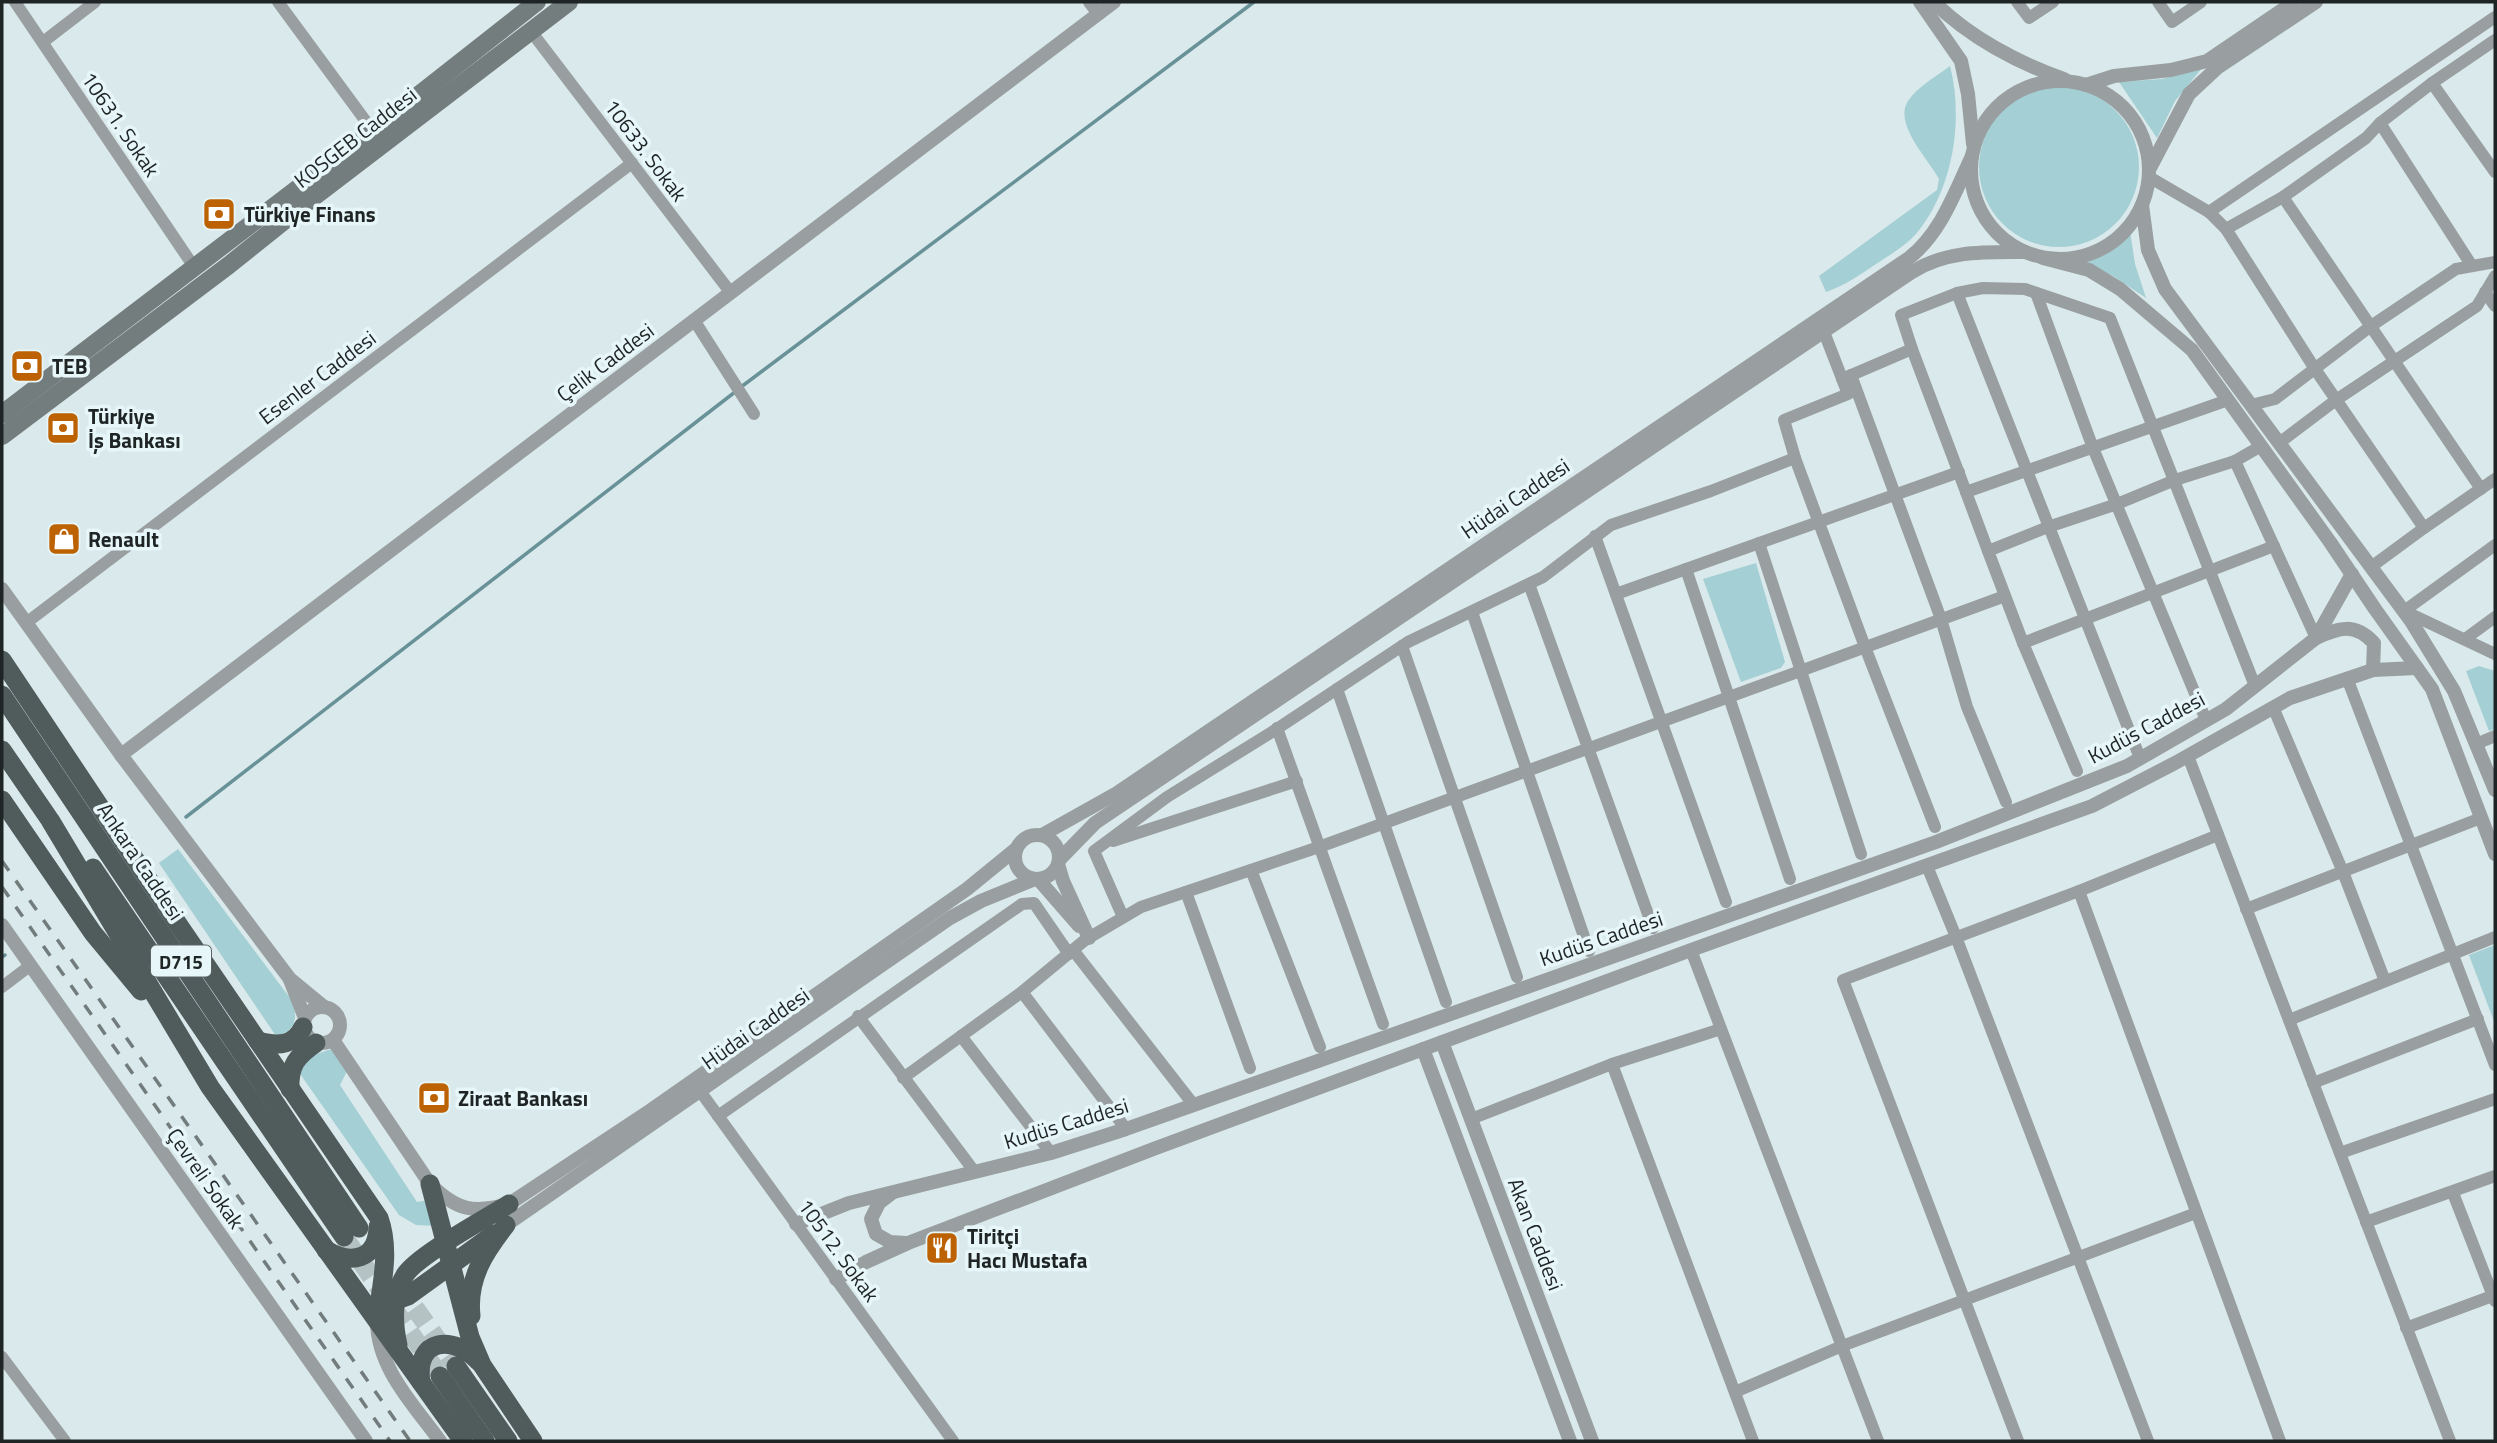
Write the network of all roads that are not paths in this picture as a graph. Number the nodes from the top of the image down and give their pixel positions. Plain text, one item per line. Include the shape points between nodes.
1 (15, 2) edge
2 (95, 2) edge
3 (278, 2) edge
4 (537, 2) edge
5 (569, 2) edge
6 (1114, 2) edge
7 (1920, 2) edge
8 (1934, 2) edge
9 (2017, 2) edge
10 (2053, 2) edge
11 (2158, 2) edge
12 (2294, 2) edge
13 (2316, 2) edge
14 (2198, 3) edge
15 (1095, 8) edge
16 (2495, 17) edge
17 (530, 30) junction
18 (2495, 40) edge
19 (43, 42) junction
20 (2079, 83) junction
21 (2432, 83) junction
22 (2380, 123) junction
23 (373, 131) junction
24 (1973, 152) junction
25 (632, 163) junction
26 (2495, 172) edge
27 (2149, 173) junction
28 (2283, 197) junction
29 (2142, 205) junction
30 (2209, 212) junction
31 (2226, 229) junction
32 (2025, 252) junction
33 (2043, 258) junction
34 (2495, 262) edge
35 (194, 267) junction
36 (2472, 267) junction
37 (2495, 276) edge
38 (2485, 292) junction
39 (731, 293) junction
40 (1957, 293) junction
41 (2036, 293) junction
42 (2495, 306) edge
43 (694, 320) junction
44 (2371, 326) junction
45 (1824, 332) junction
46 (1912, 349) junction
47 (2395, 360) junction
48 (2315, 369) junction
49 (1847, 377) junction
50 (2228, 400) junction
51 (2336, 400) junction
52 (2251, 405) junction
53 (2, 414) edge
54 (754, 414) dead end
55 (2154, 426) junction
56 (2, 436) edge
57 (2279, 443) junction
58 (2261, 446) junction
59 (2093, 448) junction
60 (1795, 458) junction
61 (2235, 461) junction
62 (2026, 471) junction
63 (1959, 472) junction
64 (2175, 480) junction
65 (2495, 480) edge
66 (2481, 489) junction
67 (1966, 492) junction
68 (1895, 495) junction
69 (2117, 504) junction
70 (1818, 521) junction
71 (2048, 527) junction
72 (2424, 528) junction
73 (1595, 536) junction
74 (1759, 543) junction
75 (2495, 545) edge
76 (2274, 546) junction
77 (1988, 551) junction
78 (2371, 567) junction
79 (1686, 569) junction
80 (2210, 571) junction
81 (2352, 574) junction
82 (1529, 584) junction
83 (2, 589) edge
84 (2153, 593) junction
85 (1616, 594) junction
86 (2005, 596) junction
87 (2404, 611) junction
88 (1472, 612) junction
89 (2495, 617) edge
90 (1941, 619) junction
91 (2085, 619) junction
92 (26, 623) junction
93 (2316, 638) junction
94 (2465, 639) junction
95 (2023, 643) junction
96 (1402, 646) junction
97 (1865, 647) junction
98 (2495, 654) edge
99 (2, 660) edge
100 (2417, 668) junction
101 (2373, 670) junction
102 (1799, 671) junction
103 (2347, 678) junction
104 (2255, 686) junction
105 (1337, 689) junction
106 (2, 695) edge
107 (1728, 697) junction
108 (2273, 707) junction
109 (2206, 720) junction
110 (1662, 721) junction
111 (1277, 728) junction
112 (2, 734) edge
113 (2495, 736) edge
114 (2476, 744) junction
115 (1588, 748) junction
116 (2, 750) edge
117 (121, 755) junction
118 (2188, 756) junction
119 (2140, 758) junction
120 (1527, 771) junction
121 (2077, 771) dead end
122 (1297, 781) junction
123 (2495, 790) edge
124 (1455, 797) junction
125 (2, 800) edge
126 (2006, 802) dead end
127 (75, 803) junction
128 (2482, 818) junction
129 (1384, 823) junction
130 (1936, 827) dead end
131 (1042, 835) junction
132 (2218, 835) junction
133 (1099, 845) junction
134 (2412, 846) junction
135 (1320, 847) junction
136 (1016, 849) junction
137 (1861, 854) dead end
138 (2495, 854) edge
139 (1059, 862) junction
140 (1927, 866) junction
141 (1251, 870) junction
142 (2343, 872) junction
143 (1037, 879) junction
144 (1790, 879) dead end
145 (2079, 891) junction
146 (1186, 892) junction
147 (1726, 902) dead end
148 (2246, 909) junction
149 (1124, 918) junction
150 (180, 927) junction
151 (1653, 928) dead end
152 (5, 931) edge
153 (1956, 937) junction
154 (2495, 937) edge
155 (1089, 938) junction
156 (1691, 950) junction
157 (1589, 951) dead end
158 (1071, 952) junction
159 (2453, 954) junction
160 (31, 965) junction
161 (1517, 976) dead end
162 (290, 979) junction
163 (2385, 982) junction
164 (2, 988) edge
165 (1022, 992) junction
166 (1446, 1002) dead end
167 (324, 1007) junction
168 (858, 1016) junction
169 (2478, 1019) junction
170 (2289, 1020) junction
171 (304, 1023) junction
172 (1383, 1024) dead end
173 (1721, 1029) junction
174 (180, 1037) junction
175 (961, 1037) junction
176 (258, 1041) junction
177 (324, 1041) junction
178 (1442, 1042) junction
179 (1320, 1047) dead end
180 (1423, 1049) junction
181 (1612, 1064) junction
182 (2495, 1065) edge
183 (1250, 1068) dead end
184 (903, 1078) junction
185 (2313, 1083) junction
186 (697, 1086) junction
187 (290, 1089) junction
188 (2495, 1099) edge
189 (1193, 1104) junction
190 (718, 1116) junction
191 (1471, 1119) junction
192 (1126, 1129) junction
193 (1051, 1153) junction
194 (2340, 1153) junction
195 (974, 1171) junction
196 (2495, 1177) edge
197 (429, 1184) junction
198 (893, 1192) junction
199 (2453, 1193) junction
200 (509, 1204) junction
201 (373, 1209) junction
202 (2196, 1213) junction
203 (2366, 1222) junction
204 (796, 1224) junction
205 (506, 1225) junction
206 (446, 1244) junction
207 (908, 1244) junction
208 (325, 1250) junction
209 (2078, 1258) junction
210 (451, 1264) junction
211 (836, 1279) junction
212 (2495, 1297) edge
213 (1964, 1300) junction
214 (384, 1308) junction
215 (2406, 1328) junction
216 (1842, 1346) junction
217 (2, 1357) edge
218 (482, 1365) junction
219 (439, 1375) junction
220 (1735, 1392) junction
221 (506, 1401) junction
222 (65, 1441) edge
223 (366, 1441) edge
224 (440, 1441) edge
225 (463, 1441) edge
226 (485, 1441) edge
227 (508, 1441) edge
228 (533, 1441) edge
229 (953, 1441) edge
230 (1570, 1441) edge
231 (1592, 1441) edge
232 (1753, 1441) edge
233 (1878, 1441) edge
234 (2018, 1441) edge
235 (2148, 1441) edge
236 (2280, 1441) edge
237 (2449, 1441) edge

1 - 19 street, 10631. Sokak
2 - 19 street
3 - 23 street
4 - 23 main road, KOSGEB Caddesi
5 - 17 main road, KOSGEB Caddesi
6 - 15 street, Çelik Caddesi
7 - 24 street via 1961,61
8 - 20 street via 1972,33 2032,65
9 - 10 street via 2029,18
11 - 14 street via 2172,22
12 - 20 street via 2207,61
13 - 27 street via 2217,68 2189,94
15 - 39 street, Çelik Caddesi
16 - 30 street
17 - 25 street, 10633. Sokak
17 - 56 main road, KOSGEB Caddesi
18 - 21 street
19 - 35 street, 10631. Sokak
20 - 24 street via 2043,82 2010,96 1985,122
20 - 27 street via 2110,96 2130,114 2143,138
21 - 22 street
21 - 26 street
22 - 28 street
22 - 36 street
23 - 35 main road, KOSGEB Caddesi
24 - 32 street via 1971,180 1982,214 1996,232
24 - 131 street, Hüdai Caddesi via 1941,221 1909,258 1117,793
25 - 39 street, 10633. Sokak
25 - 92 street, Esenler Caddesi
27 - 29 street
27 - 30 street
28 - 31 street
28 - 44 street
29 - 33 street via 2126,231 2102,249 2073,258
29 - 52 street via 2148,250 2165,289
30 - 31 street
31 - 48 street
32 - 33 street
32 - 45 street, Hüdai Caddesi via 1958,254 1933,260
33 - 50 street via 2088,270 2120,289 2192,351
34 - 36 street
35 - 53 main road, KOSGEB Caddesi
36 - 44 street via 2456,269
37 - 38 street
38 - 42 street
38 - 47 street via 2477,306
39 - 43 street, Çelik Caddesi
40 - 41 street via 1983,288
40 - 46 street via 1901,315
40 - 62 street
41 - 55 street via 2110,318
41 - 59 street
43 - 54 street
43 - 117 street, Çelik Caddesi
44 - 47 street
44 - 48 street
45 - 49 street
45 - 139 street, Hüdai Caddesi via 1095,823
46 - 49 street
46 - 63 street
47 - 51 street
47 - 66 street
48 - 51 street
48 - 52 street via 2275,399
49 - 60 street via 1848,394 1784,420
49 - 68 street
50 - 55 street
50 - 58 street
51 - 57 street
51 - 72 street
52 - 57 street
55 - 59 street
55 - 64 street
57 - 78 street
58 - 61 street
58 - 81 street
59 - 62 street
59 - 69 street
60 - 70 street
60 - 73 street via 1611,525
61 - 64 street
61 - 76 street
62 - 67 street
62 - 71 street
63 - 67 street
63 - 68 street
64 - 69 street
64 - 80 street
65 - 66 street
66 - 72 street
67 - 77 street
68 - 70 street
68 - 90 street
69 - 71 street
69 - 84 street
70 - 74 street
70 - 97 street
71 - 77 street
71 - 91 street
72 - 78 street
73 - 82 street
73 - 85 street
74 - 79 street
74 - 102 street
75 - 87 street
76 - 80 street
76 - 93 street
77 - 86 street
78 - 87 street
79 - 85 street
79 - 107 street
80 - 84 street
80 - 104 street
81 - 93 street, Kudüs Caddesi
81 - 100 street
82 - 88 street
82 - 115 street
83 - 92 street
84 - 91 street
84 - 109 street
85 - 110 street
86 - 90 street
86 - 95 street
87 - 94 street
87 - 114 street via 2454,691
88 - 96 street
88 - 120 street
89 - 94 street
90 - 97 street
90 - 126 street via 1967,707
91 - 95 street
91 - 119 street
92 - 117 street
93 - 101 street via 2339,628 2366,635 2374,643
93 - 104 street, Kudüs Caddesi
94 - 98 street
95 - 121 street
96 - 105 street
96 - 124 street
97 - 102 street
97 - 130 street
99 - 150 highway
100 - 101 street, Kudüs Caddesi
100 - 128 street via 2432,689
101 - 103 street, Kudüs Caddesi
102 - 107 street
102 - 137 street
103 - 108 street, Kudüs Caddesi
103 - 134 street
104 - 109 street, Kudüs Caddesi
105 - 111 street
105 - 129 street
106 - 127 highway, Ankara Caddesi / D715
107 - 110 street
107 - 144 street
108 - 118 street, Kudüs Caddesi
108 - 142 street
109 - 119 street, Kudüs Caddesi
110 - 115 street
110 - 147 street
111 - 122 street
111 - 133 street
112 - 127 highway, Ankara Caddesi / D715 via 351,1232
113 - 114 street
114 - 123 street
115 - 120 street
115 - 151 street
116 - 174 highway via 50,820
117 - 162 street
118 - 132 street
118 - 140 street, Kudüs Caddesi via 2092,806
119 - 189 street, Kudüs Caddesi via 1936,842
120 - 124 street
120 - 157 street
122 - 133 street
122 - 135 street
124 - 129 street
124 - 161 street
125 - 174 highway via 93,933
127 - 150 highway
128 - 134 street
128 - 138 street
129 - 135 street
129 - 166 street
131 - 136 street via 1025,838
131 - 139 street via 1057,846
132 - 145 street
132 - 148 street
133 - 149 street via 1094,851
134 - 142 street
134 - 159 street
135 - 141 street
135 - 172 street
136 - 143 street via 1019,870
136 - 186 street, Hüdai Caddesi
139 - 143 street via 1048,876
139 - 155 street
140 - 153 street
140 - 156 street, Kudüs Caddesi
141 - 146 street
141 - 179 street
142 - 148 street
142 - 163 street
143 - 155 street
143 - 186 street, Hüdai Caddesi via 957,914
145 - 153 street
145 - 202 street
146 - 149 street via 1141,907
146 - 183 street
148 - 170 street
149 - 155 street
150 - 176 highway
152 - 160 street, Çevreli Sokak
153 - 209 street
153 - 213 street via 1843,980
154 - 159 street
155 - 158 street
156 - 173 street
156 - 178 street, Kudüs Caddesi
158 - 165 street
158 - 168 street via 1034,903 1022,904
158 - 189 street
159 - 163 street
159 - 169 street
160 - 164 street
160 - 223 street, Çevreli Sokak
162 - 167 street
162 - 171 street
163 - 170 street
165 - 175 street
165 - 192 street
167 - 171 street via 311,1010
167 - 177 street via 335,1012 340,1022 339,1031
168 - 184 street
168 - 190 street
169 - 182 street
169 - 185 street
170 - 185 street
171 - 176 highway via 297,1038 285,1044
171 - 177 street via 306,1035
173 - 181 street
173 - 216 street
174 - 208 highway
175 - 184 street
175 - 193 street
176 - 187 highway
177 - 187 highway via 302,1052 291,1066
177 - 197 street
178 - 180 street, Kudüs Caddesi
178 - 191 street, Akan Caddesi
180 - 207 street, Kudüs Caddesi
180 - 230 street, Akan Caddesi
181 - 191 street
181 - 220 street
184 - 195 street
185 - 194 street
186 - 190 street, 10512. Sokak
186 - 200 street, Hüdai Caddesi
186 - 205 street, Hüdai Caddesi
187 - 201 highway
188 - 194 street
189 - 192 street, Kudüs Caddesi
190 - 204 street, 10512. Sokak
191 - 231 street, Akan Caddesi
192 - 193 street, Kudüs Caddesi
193 - 195 street, Kudüs Caddesi
194 - 203 street
195 - 198 street, Kudüs Caddesi
196 - 199 street
197 - 200 street via 465,1208
197 - 206 highway
198 - 204 street, Kudüs Caddesi
198 - 207 street via 879,1203 871,1219 876,1234
199 - 203 street
199 - 212 street
200 - 206 highway
201 - 208 highway via 378,1237 367,1254 346,1259
201 - 214 highway via 385,1236
202 - 209 street
202 - 236 street
203 - 215 street
204 - 211 street, 10512. Sokak
205 - 210 highway
205 - 221 highway via 478,1266 470,1299 475,1330
206 - 210 highway
206 - 214 highway via 410,1269
207 - 211 street, Kudüs Caddesi
208 - 214 highway via 355,1292
209 - 213 street
209 - 235 street
210 - 214 highway
210 - 218 highway via 467,1329
211 - 229 street, 10512. Sokak
212 - 215 street
213 - 216 street
213 - 234 street
214 - 219 highway via 400,1350
214 - 224 street via 380,1347 387,1365
215 - 237 street
216 - 220 street
216 - 233 street
217 - 222 street
218 - 219 highway via 458,1346 435,1346 423,1356 420,1373
218 - 221 highway
219 - 225 highway
219 - 226 highway
219 - 227 highway
220 - 232 street
221 - 228 highway

